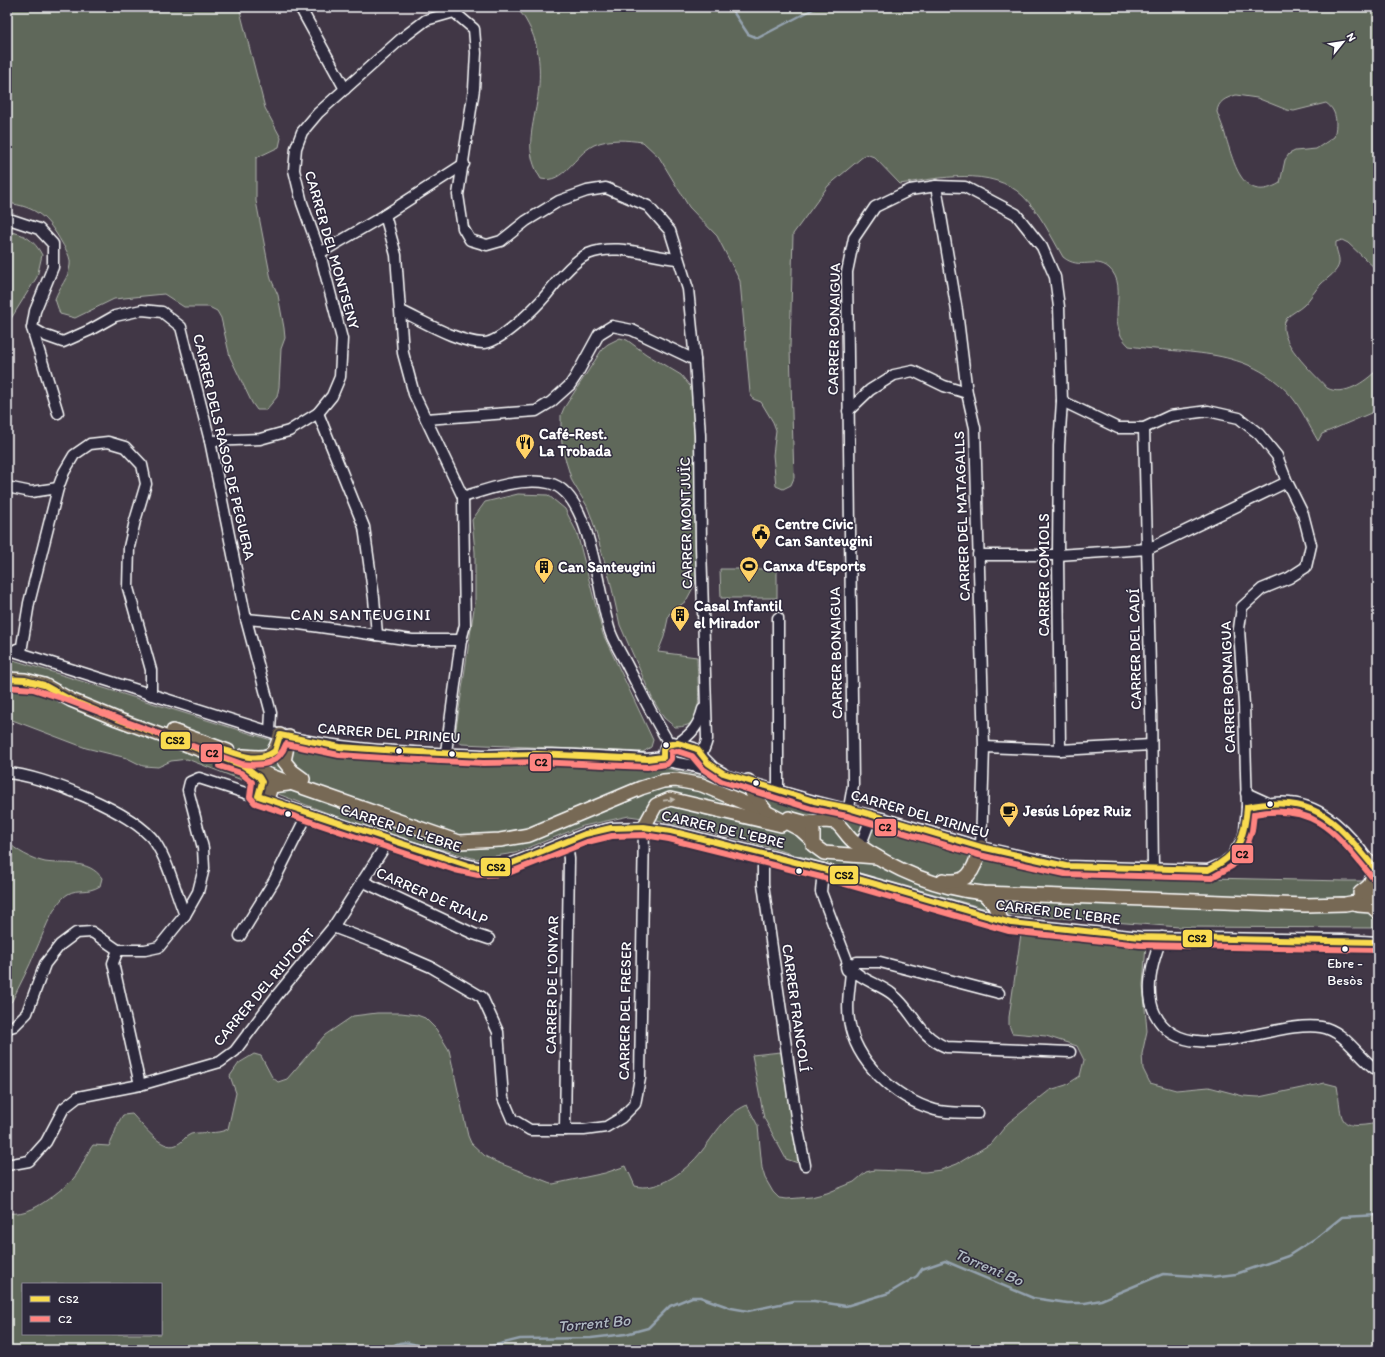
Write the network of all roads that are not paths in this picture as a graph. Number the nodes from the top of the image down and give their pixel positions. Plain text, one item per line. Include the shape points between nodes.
1 (300, 7) edge
2 (345, 89) junction
3 (464, 164) junction
4 (936, 186) junction
5 (385, 215) junction
6 (7, 221) edge
7 (320, 253) junction
8 (678, 259) junction
9 (401, 311) junction
10 (32, 328) junction
11 (695, 360) junction
12 (967, 393) junction
13 (1062, 400) junction
14 (848, 411) junction
15 (58, 413) dead end
16 (318, 413) junction
17 (426, 419) junction
18 (1144, 428) junction
19 (210, 441) junction
20 (1287, 482) junction
21 (7, 487) edge
22 (58, 488) junction
23 (463, 497) junction
24 (1148, 549) junction
25 (978, 555) junction
26 (1058, 555) junction
27 (778, 618) dead end
28 (246, 619) junction
29 (377, 636) junction
30 (461, 640) junction
31 (7, 642) edge
32 (7, 649) edge
33 (21, 652) junction
34 (7, 680) edge
35 (151, 695) junction
36 (705, 702) junction
37 (280, 734) junction
38 (673, 743) junction
39 (1151, 745) junction
40 (984, 747) junction
41 (1060, 750) junction
42 (446, 752) junction
43 (700, 755) junction
44 (663, 757) junction
45 (243, 761) junction
46 (693, 766) junction
47 (7, 773) edge
48 (723, 773) junction
49 (268, 781) junction
50 (298, 781) junction
51 (748, 781) junction
52 (322, 786) junction
53 (778, 790) junction
54 (1246, 793) junction
55 (262, 798) junction
56 (1268, 804) junction
57 (1246, 807) junction
58 (848, 808) junction
59 (308, 813) junction
60 (768, 813) junction
61 (872, 815) junction
62 (1246, 819) junction
63 (820, 823) junction
64 (792, 826) junction
65 (644, 827) junction
66 (843, 830) junction
67 (387, 839) junction
68 (863, 839) dead end
69 (812, 840) junction
70 (476, 841) junction
71 (567, 841) junction
72 (981, 848) junction
73 (833, 853) junction
74 (768, 855) junction
75 (876, 857) junction
76 (1368, 860) joint
77 (823, 869) junction
78 (1153, 869) junction
79 (910, 872) junction
80 (362, 881) junction
81 (1377, 884) edge
82 (983, 893) junction
83 (1164, 898) junction
84 (1378, 898) edge
85 (1352, 900) junction
86 (1378, 912) edge
87 (185, 915) junction
88 (1002, 922) junction
89 (333, 927) junction
90 (240, 936) dead end
91 (1162, 937) junction
92 (489, 939) dead end
93 (1378, 942) edge
94 (118, 950) junction
95 (851, 967) junction
96 (999, 993) dead end
97 (7, 1028) edge
98 (1070, 1052) dead end
99 (1378, 1071) edge
100 (140, 1086) junction
101 (978, 1113) dead end
102 (565, 1130) junction
103 (7, 1165) edge
104 (805, 1165) dead end

1 - 2 street
2 - 3 street, CARRER DEL MONTSENY via 426,20 454,12 474,29 476,53
2 - 7 street, CARRER DEL MONTSENY via 318,113 302,132 296,148 294,170 302,203
3 - 5 street
3 - 8 street, CARRER MONTJUÏC via 458,195 462,228 470,240 487,245 501,241 526,221 559,201 606,188 648,206 670,231
4 - 12 street, CARRER DEL MATAGALLS via 957,311
4 - 13 street, CARRER BONAIGUA via 965,187 988,197 1016,214 1042,246 1055,277 1059,307
4 - 14 street, CARRER BONAIGUA via 910,190 875,207 854,238 847,272
5 - 7 street
5 - 9 street via 396,255
6 - 10 street via 12,220 39,230 53,244 53,267 35,311
7 - 16 street, CARRER DEL MONTSENY via 342,338 340,377 332,396
8 - 9 street via 623,249 587,255 564,272 542,300 514,328 484,343 464,340
8 - 11 street, CARRER MONTJUÏC via 688,289
9 - 17 street via 403,353 414,394
10 - 15 street
10 - 19 street, CARRER DELS RASOS DE PEGUERA via 63,342 115,316 142,310 162,312 181,328
11 - 17 street via 632,330 612,326 599,334 570,385 536,410
11 - 36 street, CARRER MONTJUÏC via 700,434
12 - 14 street via 944,386 913,371 894,375 870,390
12 - 25 street, CARRER DEL MATAGALLS via 975,428
13 - 18 street, CARRER BONAIGUA via 1118,428
13 - 26 street, CARRER COMIOLS
14 - 58 street, CARRER BONAIGUA via 853,785
16 - 19 street, CARRER DEL MONTSENY via 289,431 277,435 260,439
16 - 29 street via 364,527
17 - 23 street
18 - 20 street, CARRER BONAIGUA via 1170,416 1208,411 1239,418 1259,434 1277,456
18 - 24 street, CARRER DEL CADÍ
19 - 28 street, CARRER DELS RASOS DE PEGUERA
20 - 24 street
20 - 54 street, CARRER BONAIGUA via 1303,514 1311,545 1306,567 1289,578 1262,589 1242,607 1239,629
21 - 22 street via 31,492
22 - 33 street via 29,603
22 - 35 street via 74,455 90,444 108,442 125,447 142,465 146,484 129,547 128,588 151,670
23 - 30 street via 465,625
23 - 38 street via 528,482 549,483 565,492 582,517 611,633 651,713
24 - 26 street
24 - 39 street, CARRER DEL CADÍ
25 - 26 street
25 - 40 street, CARRER DEL MATAGALLS
26 - 41 street, CARRER COMIOLS
27 - 53 street
28 - 29 street
28 - 37 street, CARRER DELS RASOS DE PEGUERA via 271,713
29 - 30 street via 412,640
30 - 42 street
31 - 33 street
32 - 33 street, CARRER DEL PIRINEU
33 - 35 street, CARRER DEL PIRINEU
34 - 45 main road via 25,680 44,685 71,700 117,719
35 - 37 street, CARRER DEL PIRINEU
36 - 38 street via 696,728 688,736
36 - 43 street, CARRER MONTJUÏC via 707,744
37 - 42 street, CARRER DEL PIRINEU via 340,746
37 - 45 main road via 275,751 268,756
37 - 50 main road via 284,761
38 - 43 street, CARRER DEL PIRINEU via 694,748
38 - 44 street via 664,748
39 - 41 street
39 - 78 street, CARRER DEL CADÍ
40 - 41 street
40 - 72 street, CARRER DEL MATAGALLS
42 - 44 street, CARRER DEL PIRINEU via 647,759
43 - 46 street via 699,761
43 - 48 street, CARRER DEL PIRINEU
44 - 46 street, CARRER DEL PIRINEU via 667,761
45 - 49 main road via 259,777
45 - 50 main road
46 - 48 street, CARRER DEL PIRINEU
47 - 87 street via 54,784 113,810 140,827 154,841 165,862
48 - 51 street, CARRER DEL PIRINEU
49 - 50 main road
49 - 52 main road via 277,773
49 - 55 main road
50 - 52 main road
50 - 70 main road via 459,842
51 - 53 street, CARRER DEL PIRINEU
51 - 60 main road via 753,795
52 - 70 main road
53 - 58 street, CARRER DEL PIRINEU
54 - 56 street
54 - 57 street, CARRER BONAIGUA
55 - 59 street, CARRER DE L'EBRE
55 - 87 street, CARRER DE L'EBRE via 202,778 190,782 189,795 203,848 204,868 198,892
56 - 57 street
56 - 62 street
56 - 76 street via 1290,803 1316,811 1340,827
57 - 62 street, CARRER BONAIGUA
58 - 61 street, CARRER DEL PIRINEU
59 - 67 street, CARRER DE L'EBRE
59 - 90 street via 274,881
60 - 63 main road via 801,822
60 - 64 main road
60 - 70 main road via 695,783 669,780 641,788 529,835
61 - 68 street
61 - 72 street, CARRER DEL PIRINEU
62 - 78 street, CARRER DEL PIRINEU via 1243,839 1232,856 1222,864 1208,870
63 - 66 main road via 835,822
63 - 69 main road via 813,829
65 -> 64 main road via 656,805 670,799
64 - 69 main road
65 - 71 street, CARRER DE L'EBRE via 605,829
65 - 74 street, CARRER DE L'EBRE via 671,831
65 - 102 street, CARRER DEL FRESER via 640,1078 635,1104 621,1118 606,1127
66 - 73 main road via 844,843
66 - 75 main road via 851,840
67 - 71 street, CARRER DE L'EBRE via 464,864 487,868 505,866
67 - 80 street, CARRER DEL RIUTORT
69 - 73 main road via 819,852
71 - 102 street, CARRER DE L'ONYAR via 569,859
72 - 78 street, CARRER DEL PIRINEU via 1066,866
72 - 79 main road via 971,873 962,880 949,881
73 - 75 main road
74 - 77 street, CARRER DE L'EBRE
74 - 104 street, CARRER FRANCOLÍ via 763,867 764,884
75 - 79 main road
76 - 81 main road
77 - 88 street, CARRER DE L'EBRE
77 - 95 street via 821,892
79 - 82 main road via 942,886
80 - 89 street, CARRER DEL RIUTORT
80 - 92 street, CARRER DE RIALP
81 - 85 main road via 1370,886
82 - 83 main road
82 - 88 main road via 994,904
83 - 85 main road via 1212,902
83 - 85 main road via 1227,895 1332,896
84 - 85 main road
85 - 86 main road via 1371,906
87 - 94 street via 159,947
88 - 91 street, CARRER DE L'EBRE
89 - 100 street, CARRER DEL RIUTORT via 235,1051 220,1062
89 - 102 street, CARRER DEL FRESER via 431,967 482,997 498,1032 503,1098 512,1119 530,1130
91 - 93 street, CARRER DE L'EBRE
91 - 99 street via 1152,967 1151,999 1158,1018 1172,1032 1192,1040 1211,1042 1272,1031 1322,1027 1340,1036
94 - 97 street via 92,932 76,933 60,945 45,964 27,1013 14,1026
94 - 100 street via 113,964
95 - 96 street via 857,962 880,962
95 - 98 street via 858,975 894,995 929,1038 946,1047
95 - 101 street via 847,1002 849,1021 858,1048 866,1062 890,1085 919,1103 947,1112
100 - 103 street, CARRER DEL RIUTORT via 78,1097 64,1108 46,1142 29,1161

